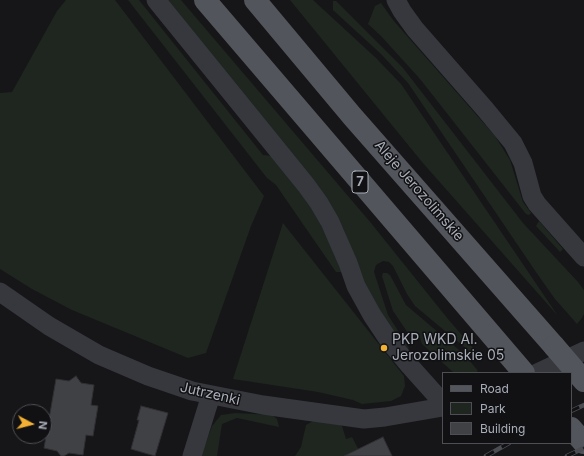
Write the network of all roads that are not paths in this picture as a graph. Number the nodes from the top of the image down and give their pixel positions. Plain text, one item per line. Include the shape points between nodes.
1 (156, 0) edge
2 (205, 0) edge
3 (255, 0) edge
4 (396, 0) edge
5 (584, 257) edge
6 (0, 292) edge
7 (584, 351) edge
8 (520, 368) edge
9 (539, 372) edge
10 (584, 381) edge
11 (210, 396) junction
12 (442, 402) edge
13 (442, 407) edge
14 (572, 429) edge
15 (584, 443) edge
16 (192, 456) edge

1 - 12 street via 310,191 330,222 356,286 372,315 390,342
2 - 8 main road, 7
3 - 10 main road, Aleje Jerozolimskie, bridge via 352,116
4 - 5 street via 411,24 513,142 523,163 532,196
6 - 11 street, Jutrzenki via 49,326 99,355 148,376
7 - 9 street
11 - 13 street, Jutrzenki via 364,418
11 - 16 street
14 - 15 main road

